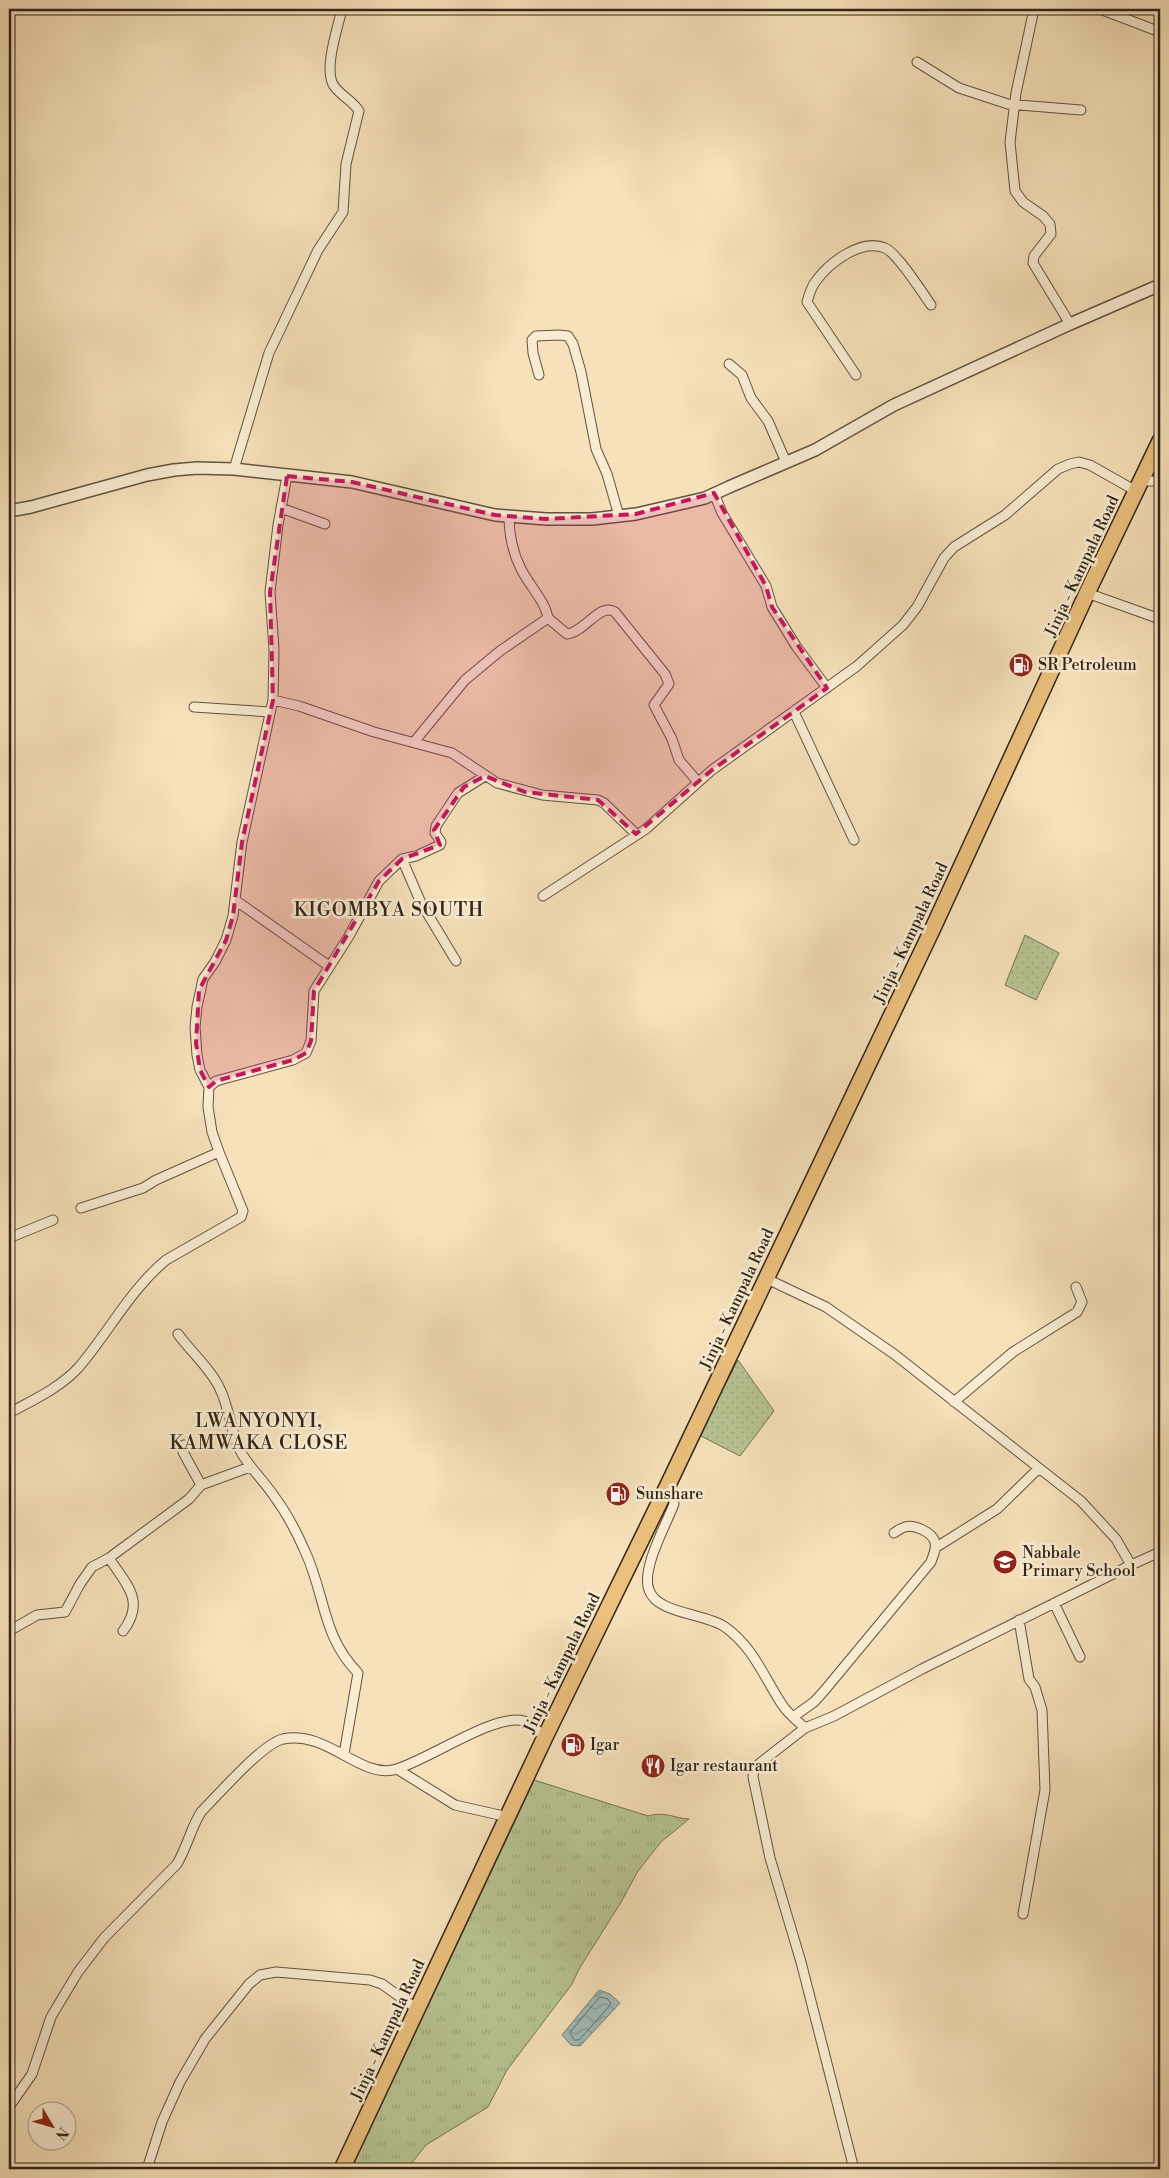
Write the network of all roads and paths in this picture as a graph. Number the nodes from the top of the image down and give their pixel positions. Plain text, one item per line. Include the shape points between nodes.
1 (342, 9) edge
2 (1034, 9) edge
3 (1100, 9) edge
4 (1160, 32) edge
5 (916, 62) dead end
6 (1015, 105) junction
7 (1081, 110) dead end
8 (1160, 285) edge
9 (931, 305) dead end
10 (1070, 324) junction
11 (730, 364) dead end
12 (539, 375) dead end
13 (856, 375) dead end
14 (1160, 441) edge
15 (786, 462) junction
16 (234, 469) junction
17 (288, 476) junction
18 (1160, 481) edge
19 (1139, 486) junction
20 (714, 493) junction
21 (281, 508) junction
22 (9, 512) edge
23 (509, 516) junction
24 (619, 516) junction
25 (325, 524) dead end
26 (1087, 593) junction
27 (548, 618) junction
28 (1160, 619) edge
29 (826, 688) junction
30 (273, 700) junction
31 (194, 707) dead end
32 (270, 712) junction
33 (794, 712) junction
34 (414, 742) junction
35 (485, 776) junction
36 (698, 782) junction
37 (636, 834) junction
38 (854, 840) dead end
39 (402, 859) junction
40 (543, 896) dead end
41 (235, 900) junction
42 (456, 961) dead end
43 (329, 966) junction
44 (209, 1087) junction
45 (219, 1152) junction
46 (81, 1208) dead end
47 (54, 1220) dead end
48 (9, 1238) edge
49 (765, 1278) junction
50 (1076, 1287) dead end
51 (178, 1334) dead end
52 (954, 1402) junction
53 (9, 1413) edge
54 (184, 1446) dead end
55 (250, 1467) junction
56 (1038, 1469) junction
57 (201, 1485) junction
58 (668, 1485) junction
59 (894, 1533) dead end
60 (936, 1548) junction
61 (1160, 1552) edge
62 (109, 1558) junction
63 (1131, 1564) junction
64 (1054, 1603) junction
65 (1019, 1620) junction
66 (9, 1631) edge
67 (123, 1631) dead end
68 (1080, 1657) dead end
69 (793, 1717) junction
70 (805, 1728) junction
71 (545, 1737) junction
72 (344, 1754) junction
73 (397, 1769) junction
74 (508, 1817) junction
75 (1023, 1914) dead end
76 (417, 2009) junction
77 (9, 2107) edge
78 (148, 2169) edge
79 (342, 2169) edge
80 (854, 2169) edge

1 - 16 street via 330,77 334,86 359,111 346,164 343,212 318,250 269,353
2 - 6 street
3 - 4 street
5 - 6 street via 958,88
6 - 7 street
6 - 10 street via 1010,142 1015,191 1023,202 1043,216 1051,230 1033,263
8 - 10 street
9 - 13 street via 887,249 864,246 837,260 816,280 807,302
10 - 15 street via 894,405 815,450
11 - 15 street via 742,375 750,398 768,421
12 - 24 street via 532,340 536,336 568,336 581,372 596,449
14 - 19 highway, Jinja - Kampala Road
15 - 20 street
16 - 17 street
16 - 22 street via 174,470
17 - 21 street
17 - 23 street via 352,482
18 - 19 street
19 - 26 highway, Jinja - Kampala Road
19 - 29 street via 1079,462 1058,469 1005,514 954,547 944,558 927,593 903,625 858,666
20 - 24 street via 705,498
20 - 29 street via 722,513 766,586 772,607
21 - 25 street
21 - 30 street via 270,592
23 - 24 street via 546,519
23 - 27 street via 509,530 521,569
26 - 28 street
26 - 49 highway, Jinja - Kampala Road via 933,928
27 - 34 street via 465,680
27 - 36 street via 567,634 575,633 604,610 615,612 665,674 669,684 654,705 679,760
29 - 33 street
30 - 32 street
30 - 34 street
31 - 32 street
32 - 41 street via 242,842
33 - 36 street
33 - 38 street
34 - 35 street via 463,758
35 - 37 street via 525,792 598,800
35 - 39 street via 458,793 436,826 440,845
36 - 37 street via 657,820
37 - 40 street
39 - 42 street via 421,903
39 - 43 street via 379,881
41 - 43 street
41 - 44 street via 226,940 199,990 196,1043 200,1070
43 - 44 street via 314,991 311,1042 306,1053 293,1060 216,1081
44 - 45 street via 208,1107
45 - 46 street via 143,1188
45 - 53 street via 243,1211 241,1217 166,1260 134,1292 78,1368 57,1387
47 - 48 street
49 - 52 street via 826,1307 894,1354
49 - 58 highway, Jinja - Kampala Road
50 - 52 street via 1082,1302 1077,1312 1013,1352
51 - 55 street via 220,1389 234,1437
52 - 56 street
54 - 57 street via 183,1452
55 - 57 street
55 - 72 street via 274,1496 303,1547 318,1584 332,1636 344,1658 358,1673
56 - 60 street via 997,1509
56 - 63 street via 1081,1501 1116,1539
57 - 62 street via 189,1499
58 - 69 street via 674,1504 650,1563 647,1578 652,1597 674,1610 710,1619 732,1633 752,1653 781,1703
58 - 71 highway, Jinja - Kampala Road
59 - 60 street via 915,1526 932,1537
60 - 69 street via 931,1562 891,1612 814,1702
61 - 63 street
62 - 66 street via 92,1567 66,1612 37,1615
62 - 67 street via 131,1588 134,1604 130,1623
63 - 64 street
64 - 65 street
64 - 68 street
65 - 70 street
65 - 75 street via 1030,1679 1042,1710 1046,1790
69 - 70 street
70 - 80 street via 760,1763 754,1769 753,1777 770,1858 801,1962
71 - 73 street via 525,1721 515,1719 466,1736
71 - 74 highway, Jinja - Kampala Road
72 - 73 street via 383,1772
72 - 77 street via 310,1739 281,1739 264,1749 201,1812 177,1864 104,1938 78,1972 51,2017 32,2074
73 - 74 street via 455,1804
74 - 76 highway, Jinja - Kampala Road
76 - 78 street via 382,1984 370,1980 276,1972 260,1975 205,2039 180,2082 162,2122
76 - 79 highway, Jinja - Kampala Road

